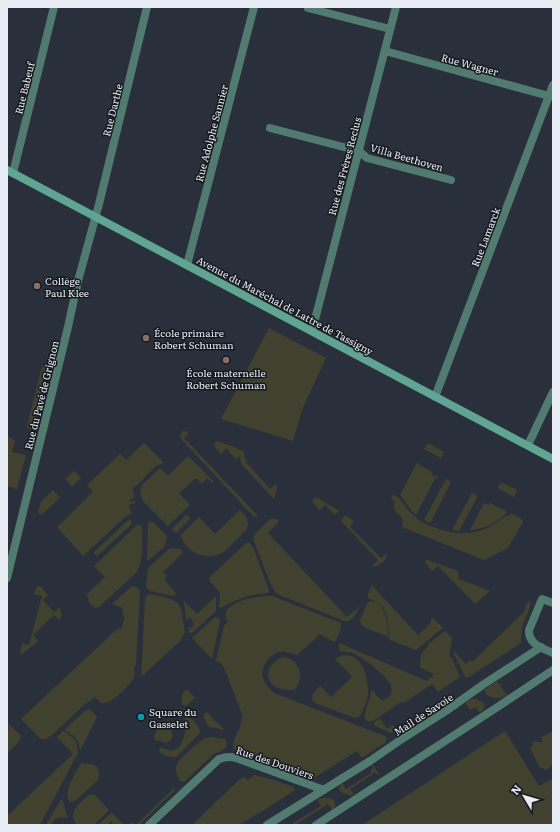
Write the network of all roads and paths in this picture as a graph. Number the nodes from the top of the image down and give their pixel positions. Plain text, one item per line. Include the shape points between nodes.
1 (54, 7) edge
2 (147, 7) edge
3 (254, 7) edge
4 (396, 7) edge
5 (308, 8) dead end
6 (390, 30) junction
7 (385, 51) junction
8 (553, 85) edge
9 (549, 96) junction
10 (270, 128) dead end
11 (359, 151) junction
12 (10, 171) edge
13 (451, 180) dead end
14 (96, 217) junction
15 (187, 265) junction
16 (312, 331) junction
17 (553, 392) edge
18 (436, 396) junction
19 (528, 445) junction
20 (553, 459) edge
21 (7, 578) edge
22 (553, 603) edge
23 (541, 647) junction
24 (553, 653) edge
25 (553, 670) edge
26 (324, 790) junction
27 (149, 825) edge
28 (267, 825) edge
29 (316, 825) edge

1 - 12 street, Rue Babeuf
2 - 14 street, Rue Darthe
3 - 15 street, Rue Adolphe Sannier
4 - 6 street, Rue des Frères Reclus
5 - 6 street
6 - 7 street, Rue des Frères Reclus
7 - 9 street, Rue Wagner
7 - 11 street, Rue des Frères Reclus
8 - 9 street, Rue Lamarck
9 - 18 street, Rue Lamarck
10 - 11 street, Villa Beethoven
11 - 13 street, Villa Beethoven via 367,158
11 - 16 street, Rue des Frères Reclus
12 - 14 street, Avenue du Maréchal de Lattre de Tassigny
14 - 15 street, Avenue du Maréchal de Lattre de Tassigny
14 - 21 street, Rue du Pavé de Grignon via 78,281
15 - 16 street, Avenue du Maréchal de Lattre de Tassigny
16 - 18 street, Avenue du Maréchal de Lattre de Tassigny
17 - 19 street
18 - 19 street, Avenue du Maréchal de Lattre de Tassigny
19 - 20 street, Avenue du Maréchal de Lattre de Tassigny
22 - 23 street via 542,599 529,630 532,641
23 - 24 street
23 - 26 street, Mail de Savoie
25 - 29 street
26 - 27 street, Rue des Douviers via 236,758 224,757
26 - 28 street, Mail de Savoie

